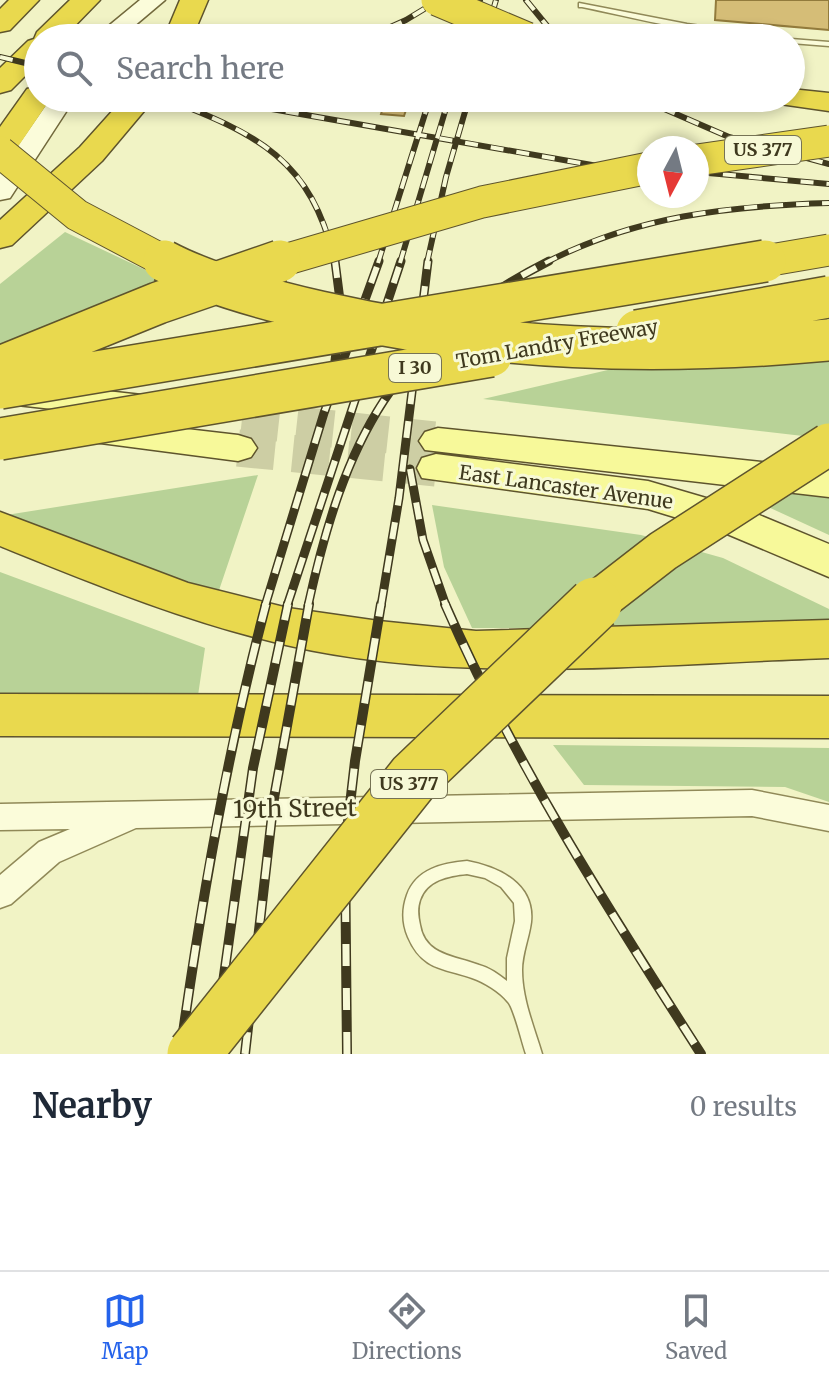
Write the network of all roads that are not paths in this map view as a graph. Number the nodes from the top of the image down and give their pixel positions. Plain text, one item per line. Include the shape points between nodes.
1 (25, 0) edge
2 (86, 0) edge
3 (95, 0) edge
4 (154, 0) edge
5 (194, 0) edge
6 (437, 0) edge
7 (582, 5) dead end
8 (0, 24) edge
9 (61, 24) edge
10 (89, 24) edge
11 (121, 24) edge
12 (184, 24) edge
13 (494, 24) edge
14 (677, 24) edge
15 (805, 42) edge
16 (829, 44) edge
17 (24, 61) edge
18 (0, 84) edge
19 (805, 99) edge
20 (829, 102) edge
21 (26, 112) edge
22 (54, 112) edge
23 (129, 112) edge
24 (829, 141) edge
25 (0, 151) edge
26 (709, 158) edge
27 (637, 170) edge
28 (0, 192) edge
29 (0, 238) edge
30 (829, 249) edge
31 (829, 297) edge
32 (784, 306) junction
33 (829, 340) edge
34 (0, 361) edge
35 (0, 367) edge
36 (0, 389) edge
37 (0, 421) edge
38 (0, 439) edge
39 (829, 444) edge
40 (0, 469) edge
41 (829, 483) edge
42 (0, 528) edge
43 (829, 561) edge
44 (829, 639) edge
45 (0, 715) edge
46 (829, 717) edge
47 (142, 812) junction
48 (0, 817) edge
49 (829, 818) edge
50 (0, 894) edge
51 (517, 998) junction
52 (194, 1054) edge
53 (534, 1054) edge

1 - 8 highway
2 - 9 highway
3 - 10 highway
4 - 11 main road
5 - 12 highway
6 - 13 highway, bridge
7 - 14 lane
15 - 16 lane
17 - 18 highway
19 - 20 highway
21 - 25 highway
22 - 28 main road
23 - 29 highway via 64,183
24 - 26 highway, US 377, bridge
25 - 33 highway, bridge via 59,205 157,258 236,288 365,323 497,343 625,351 735,350
27 - 35 highway, bridge via 502,197 314,249 175,295
30 - 34 highway, bridge
30 - 36 highway, bridge
31 - 32 highway, Tom Landry Freeway / I 30, bridge
32 - 38 highway, Tom Landry Freeway / I 30, bridge
32 - 40 highway, bridge
36 - 37 main road via 240,433
39 - 52 highway, US 377, bridge via 663,551 593,605 414,777
41 - 43 main road, East Lancaster Avenue via 437,454 660,498 733,520
42 - 44 highway via 180,599 288,627 379,640 476,650
45 - 46 highway
47 - 48 street, 19th Street
47 - 49 street, 19th Street via 752,803
47 - 50 street via 49,852
51 - 51 lane via 521,901 506,881 483,869 457,866 431,874 413,894 409,918 416,939 429,955 450,967 480,973
51 - 53 lane

